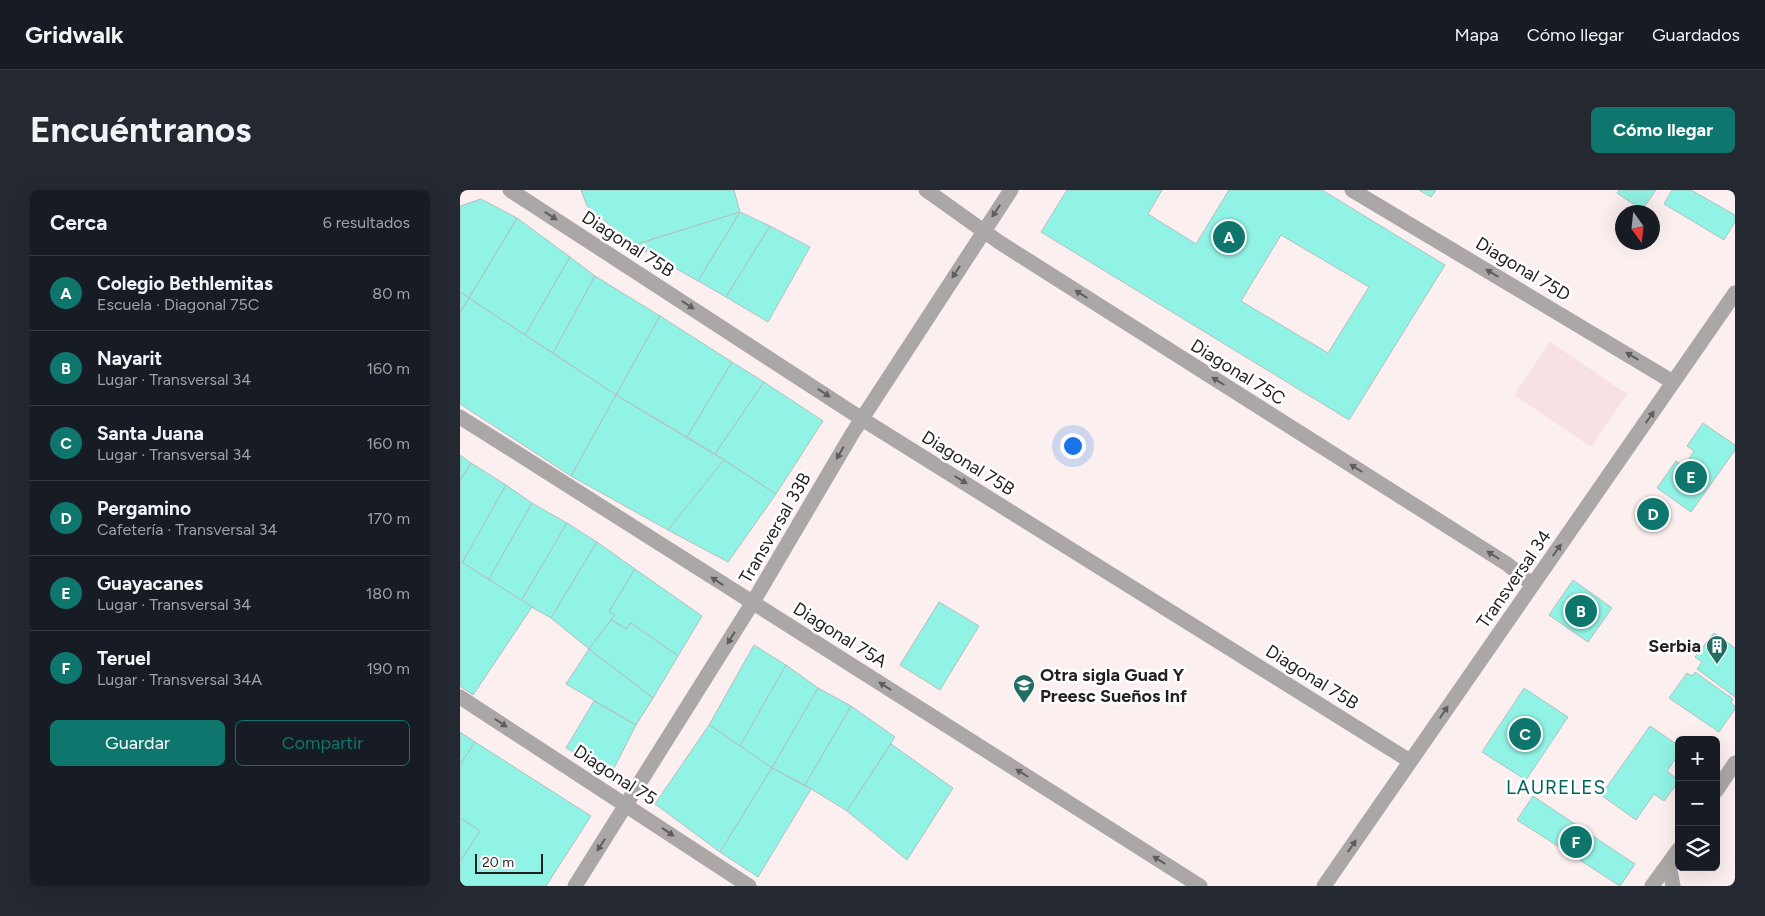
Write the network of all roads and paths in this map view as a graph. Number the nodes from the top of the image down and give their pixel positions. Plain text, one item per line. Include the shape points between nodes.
1 (510, 190) edge
2 (926, 190) edge
3 (1010, 190) edge
4 (1352, 190) edge
5 (982, 231) junction
6 (1735, 294) edge
7 (1674, 382) junction
8 (460, 417) edge
9 (862, 419) junction
10 (1532, 584) junction
11 (753, 602) junction
12 (460, 697) edge
13 (1410, 762) junction
14 (1735, 763) edge
15 (1720, 786) edge
16 (627, 805) junction
17 (1675, 855) edge
18 (1669, 865) junction
19 (575, 886) edge
20 (749, 886) edge
21 (1200, 886) edge
22 (1324, 886) edge
23 (1652, 886) edge
24 (1673, 886) edge

1 -> 9 street, Diagonal 75B
2 - 5 street, Diagonal 75C
3 -> 5 street, Transversal 33B
7 -> 4 street, Diagonal 75D
5 -> 9 street, Transversal 33B
10 -> 5 street, Diagonal 75C via 1507,564
6 - 7 street, Transversal 34
10 -> 7 street, Transversal 34
11 -> 8 street, Diagonal 75A
9 -> 11 street, Transversal 33B
9 -> 13 street, Diagonal 75B
13 -> 10 street, Transversal 34
11 -> 16 street, Transversal 33B
21 -> 11 street, Diagonal 75A
12 -> 16 street, Diagonal 75
22 -> 13 street, Transversal 34
14 - 15 street
16 -> 19 street, Transversal 33B
16 -> 20 street, Diagonal 75
17 - 18 street
18 - 23 street
18 - 24 street

